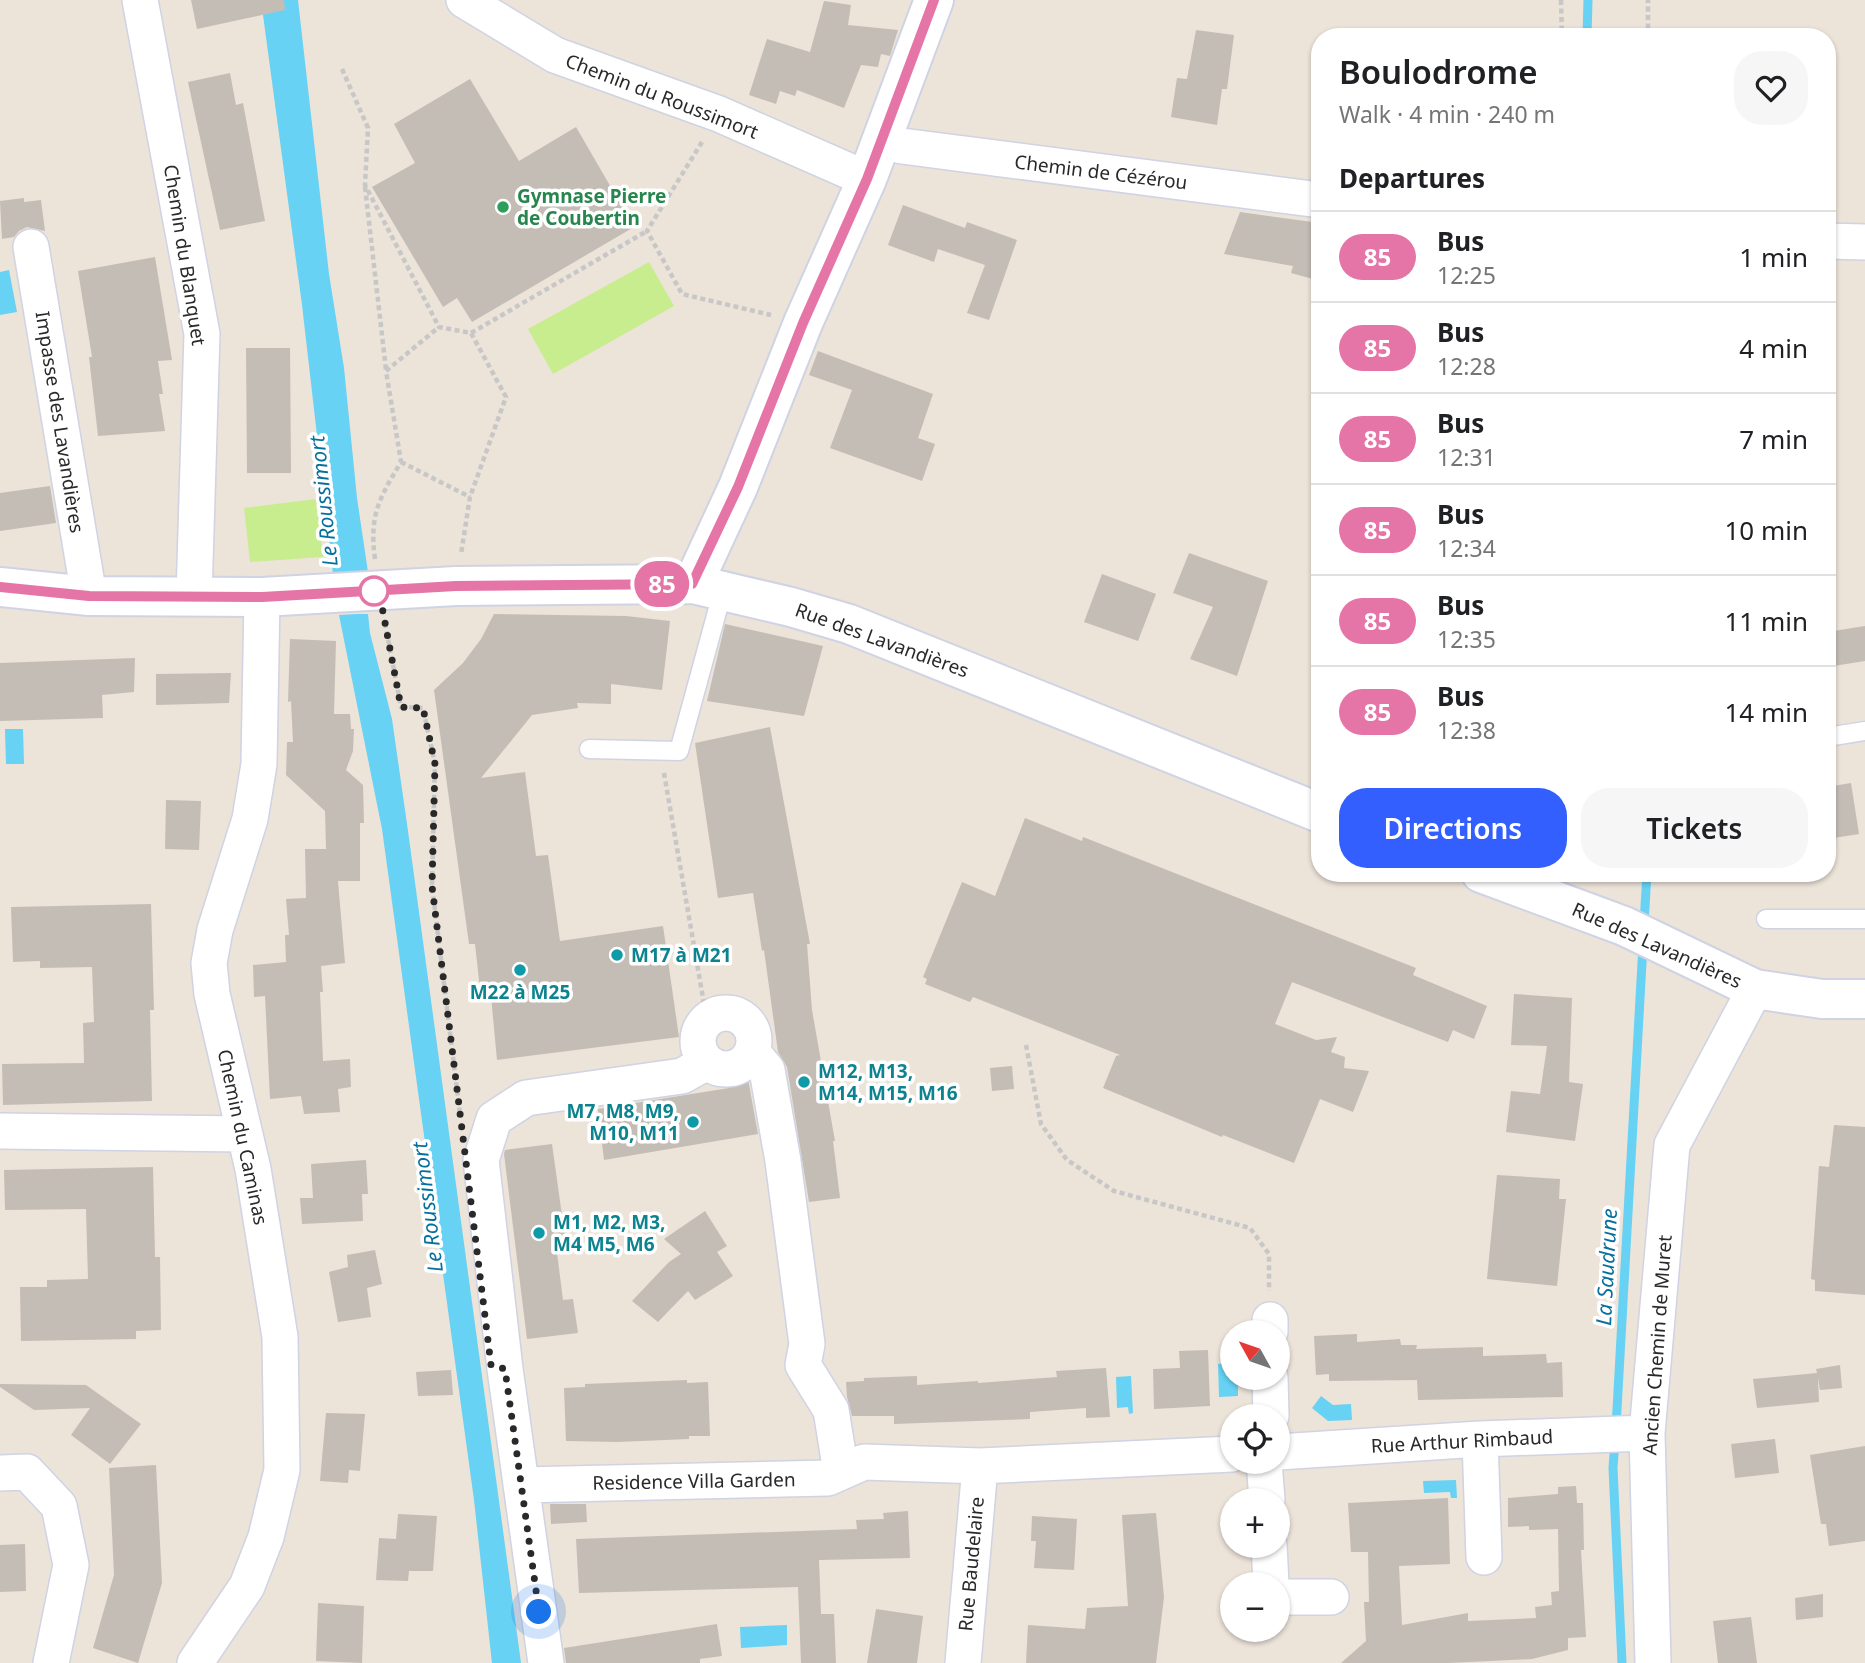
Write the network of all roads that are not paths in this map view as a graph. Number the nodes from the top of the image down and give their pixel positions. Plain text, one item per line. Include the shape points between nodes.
1 (140, 0) edge
2 (464, 0) edge
3 (934, 0) edge
4 (883, 141) junction
5 (867, 179) junction
6 (1311, 199) edge
7 (1836, 241) edge
8 (1865, 242) edge
9 (31, 247) dead end
10 (0, 587) edge
11 (708, 587) junction
12 (89, 596) junction
13 (194, 596) junction
14 (262, 597) junction
15 (1865, 732) edge
16 (1836, 736) edge
17 (589, 749) dead end
18 (1311, 809) edge
19 (1505, 882) edge
20 (1766, 919) dead end
21 (1865, 919) edge
22 (1755, 989) junction
23 (1865, 999) edge
24 (752, 1052) junction
25 (707, 1062) junction
26 (0, 1131) edge
27 (244, 1134) junction
28 (1647, 1433) junction
29 (1480, 1439) junction
30 (1290, 1451) edge
31 (1220, 1455) edge
32 (980, 1466) junction
33 (853, 1467) junction
34 (0, 1472) edge
35 (521, 1485) junction
36 (1484, 1557) dead end
37 (1290, 1597) edge
38 (1331, 1597) dead end
39 (50, 1663) edge
40 (195, 1663) edge
41 (546, 1663) edge
42 (963, 1663) edge
43 (1653, 1663) edge

1 - 13 street, Chemin du Blanquet via 202,334
2 - 5 street, Chemin du Roussimort via 555,55 719,114
3 - 4 street
4 - 5 street
4 - 6 street, Chemin de Cézérou
5 - 11 street via 738,487
7 - 8 street
9 - 12 street, Impasse des Lavandières
10 - 12 street, Rue des Lavandières
11 - 14 street, Rue des Lavandières via 456,586
11 - 17 lane via 679,751
11 - 18 street, Rue des Lavandières via 849,624
12 - 13 street, Rue des Lavandières
13 - 14 street, Rue des Lavandières
14 - 27 street, Chemin du Caminas via 257,775 250,819 209,963
15 - 16 lane
19 - 22 street, Rue des Lavandières via 1613,922
20 - 21 lane
22 - 23 street, Rue des Lavandières via 1822,999
22 - 28 street, Ancien Chemin de Muret via 1672,1145
24 - 25 street via 732,1068
24 - 25 street via 753,1034 742,1019 725,1013 707,1021 698,1037
24 - 33 street via 767,1070 783,1161 807,1344 803,1364 831,1410
25 - 35 street via 682,1076 526,1098 494,1119 481,1160
26 - 27 street
27 - 40 street, Chemin du Caminas via 280,1337 282,1470 266,1536 247,1586
28 - 29 street, Rue Arthur Rimbaud
28 - 43 street, Ancien Chemin de Muret
29 - 30 street, Rue Arthur Rimbaud
29 - 36 street
31 - 32 street
32 - 33 street
32 - 42 street, Rue Baudelaire
33 - 35 street, Residence Villa Garden via 828,1478
34 - 39 street via 27,1472 60,1506 71,1565
35 - 41 street
37 - 38 street

